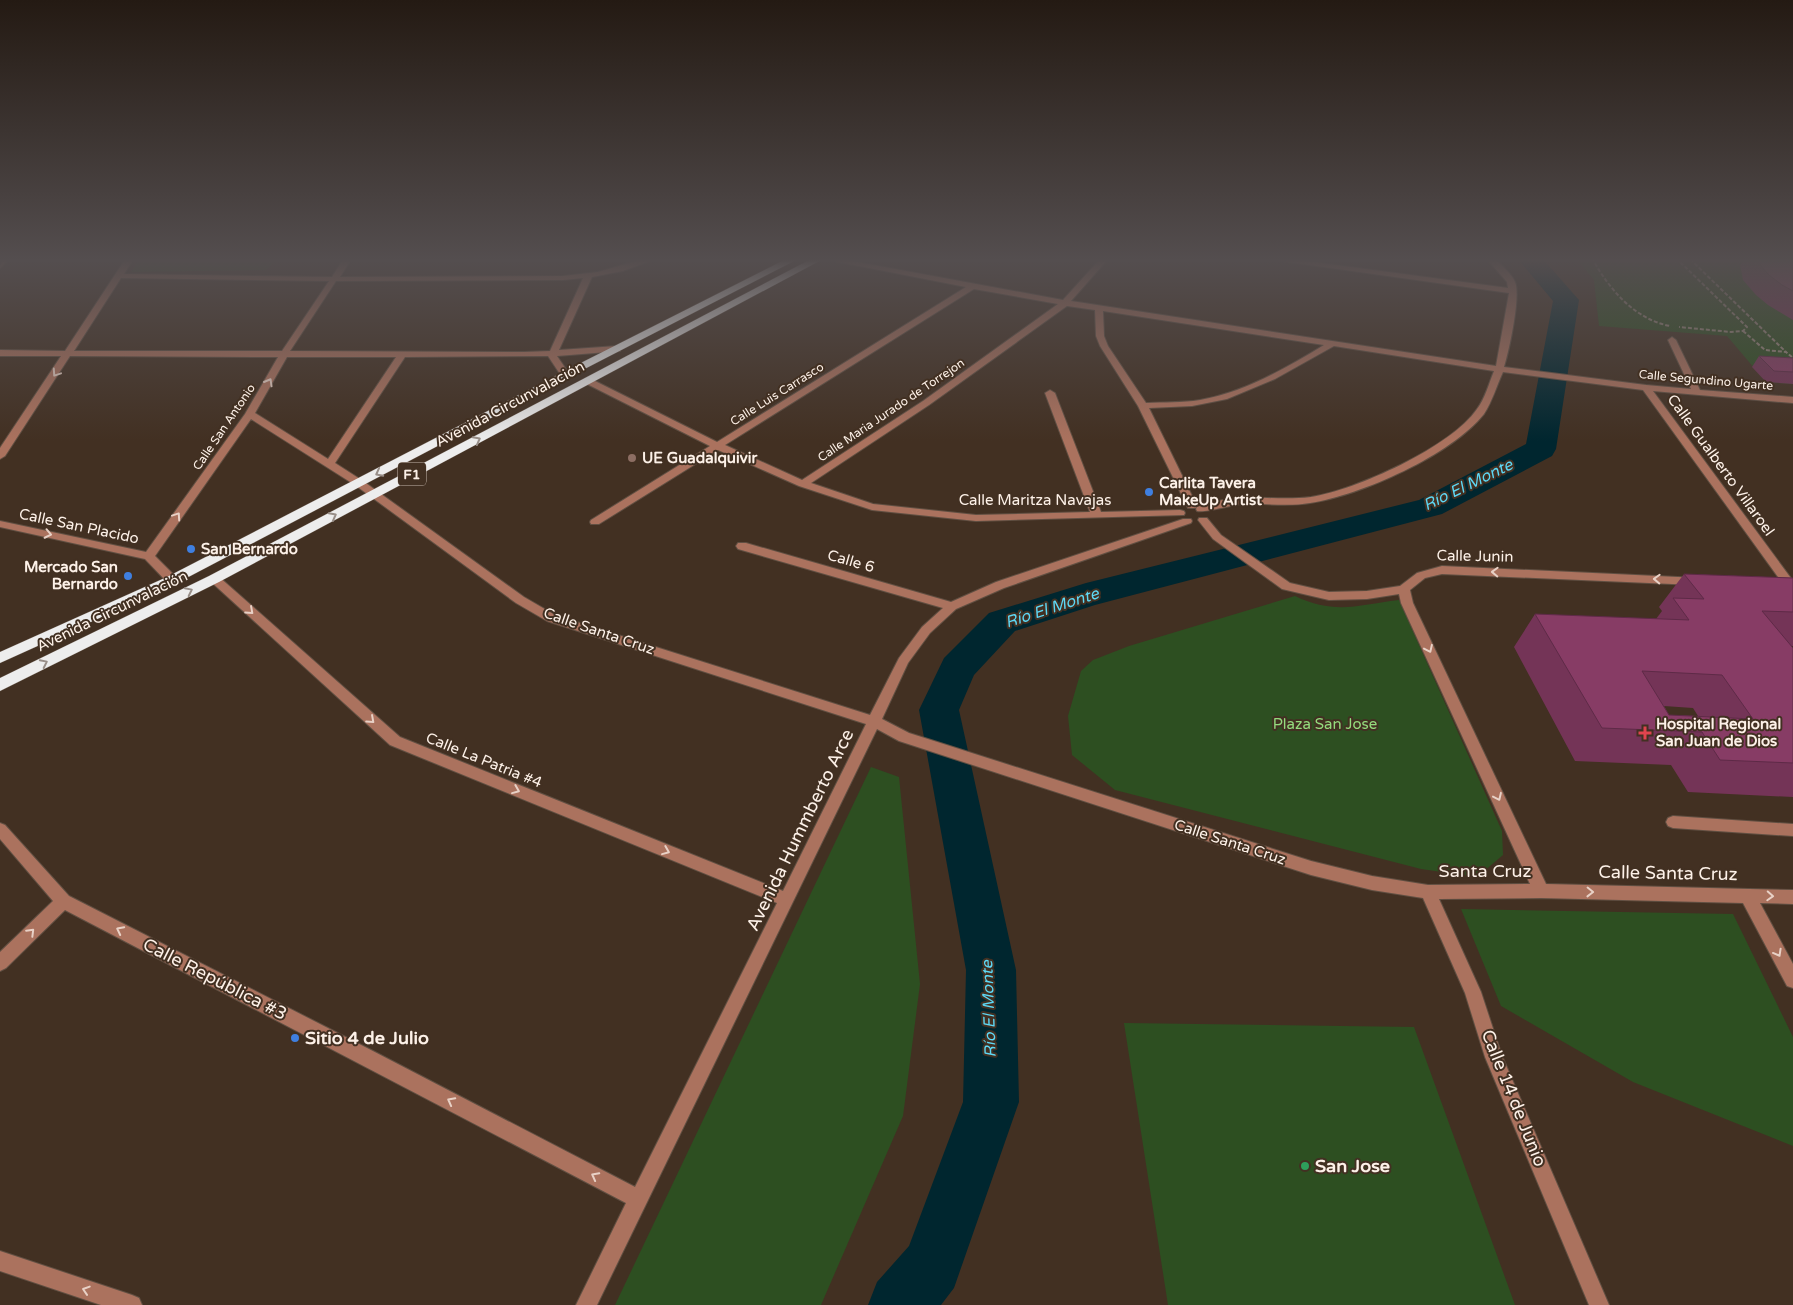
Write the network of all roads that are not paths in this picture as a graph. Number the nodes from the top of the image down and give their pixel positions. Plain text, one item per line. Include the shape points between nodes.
1 (91, 319) edge
2 (307, 319) edge
3 (569, 319) edge
4 (676, 319) edge
5 (706, 319) edge
6 (921, 319) edge
7 (1043, 319) edge
8 (1099, 319) edge
9 (1170, 319) edge
10 (1508, 319) edge
11 (1672, 340) dead end
12 (1332, 344) junction
13 (617, 349) junction
14 (0, 353) edge
15 (285, 353) junction
16 (68, 354) junction
17 (403, 354) junction
18 (552, 355) junction
19 (1499, 369) junction
20 (565, 375) junction
21 (588, 381) junction
22 (1646, 388) junction
23 (1697, 392) junction
24 (1050, 393) dead end
25 (1793, 400) edge
26 (1143, 406) junction
27 (250, 414) junction
28 (718, 446) junction
29 (0, 456) edge
30 (329, 464) junction
31 (359, 483) junction
32 (803, 484) junction
33 (375, 494) junction
34 (1193, 514) junction
35 (1097, 516) junction
36 (594, 522) dead end
37 (0, 524) edge
38 (742, 546) dead end
39 (149, 556) junction
40 (214, 579) junction
41 (172, 580) junction
42 (1710, 581) edge
43 (1770, 584) edge
44 (1791, 585) edge
45 (1404, 589) junction
46 (952, 606) junction
47 (0, 658) edge
48 (0, 685) edge
49 (874, 721) junction
50 (1672, 822) dead end
51 (0, 829) edge
52 (1793, 830) edge
53 (1541, 891) junction
54 (1428, 892) junction
55 (1747, 895) junction
56 (1793, 897) edge
57 (787, 900) junction
58 (63, 901) junction
59 (0, 963) edge
60 (1793, 980) edge
61 (638, 1199) junction
62 (0, 1261) edge
63 (132, 1305) edge
64 (586, 1305) edge
65 (1599, 1305) edge

1 - 16 street
2 - 15 street, Calle San Antonio
3 - 18 street
4 - 13 highway, Avenida Circunvalación / F1
5 - 21 highway, Avenida Circunvalación / F1
6 - 28 street, Calle Luis Carrasco
7 - 32 street, Calle Maria Jurado de Torrejon via 926,403
8 - 26 street via 1104,346
9 - 12 street, Calle Segundino Ugarte
10 - 19 street
11 - 23 street
12 - 19 street, Calle Segundino Ugarte
12 - 26 street via 1271,378 1220,398
13 - 18 street
13 - 20 highway, Avenida Circunvalación / F1
14 - 16 street
15 - 16 street
15 - 17 street
27 -> 15 street, Calle San Antonio
16 -> 29 street
17 - 18 street
17 - 30 street
18 - 20 street
19 - 22 street, Calle Segundino Ugarte
19 - 34 street via 1480,412 1463,429 1443,444 1366,485 1310,500 1228,501
20 -> 31 highway, Avenida Circunvalación / F1
21 - 28 street, Calle Maritza Navajas
33 -> 21 highway, Avenida Circunvalación / F1
22 - 23 street, Calle Segundino Ugarte
22 - 44 street, Calle Gualberto Villaroel
23 - 25 street, Calle Segundino Ugarte
24 - 35 street
26 - 34 street
27 - 30 street, Calle Santa Cruz
39 -> 27 street, Calle San Antonio
28 - 32 street, Calle Maritza Navajas
28 - 36 street, Calle Luis Carrasco
30 - 31 street, Calle Santa Cruz
31 - 33 street, Calle Santa Cruz
31 - 41 highway, Avenida Circunvalación / F1
32 - 35 street, Calle Maritza Navajas via 872,506 914,512 976,518
40 -> 33 highway, Avenida Circunvalación / F1
33 - 49 street, Calle Santa Cruz via 520,600 552,618
34 - 35 street, Calle Maritza Navajas
34 - 45 street via 1217,537 1286,586 1329,596 1367,595
34 - 46 street, Avenida Hummberto Arce via 1000,584
37 -> 39 street, Calle San Placido
38 - 46 street, Calle 6
39 - 41 street, Calle San Placido
48 -> 40 highway, Avenida Circunvalación / F1
40 -> 57 street, Calle La Patria #4 via 395,741
41 - 47 highway, Avenida Circunvalación / F1
42 -> 45 street, Calle Junin via 1442,570 1426,572 1414,578
43 - 44 street
45 -> 53 street via 1407,602
46 - 49 street, Avenida Hummberto Arce via 926,630 903,662
49 - 54 street, Calle Santa Cruz via 904,736 1311,868
49 - 57 street, Avenida Hummberto Arce
50 - 52 street
51 - 58 street, Calle República #3
53 - 54 street, Santa Cruz
53 -> 55 street, Calle Santa Cruz
54 - 65 street, Calle 14 de Junio via 1473,992 1494,1057
55 -> 56 street, Calle Santa Cruz
55 -> 60 street
57 - 61 street, Avenida Hummberto Arce
59 -> 58 street
61 -> 58 street, Calle República #3
61 - 64 street, Avenida Hummberto Arce
63 -> 62 street

